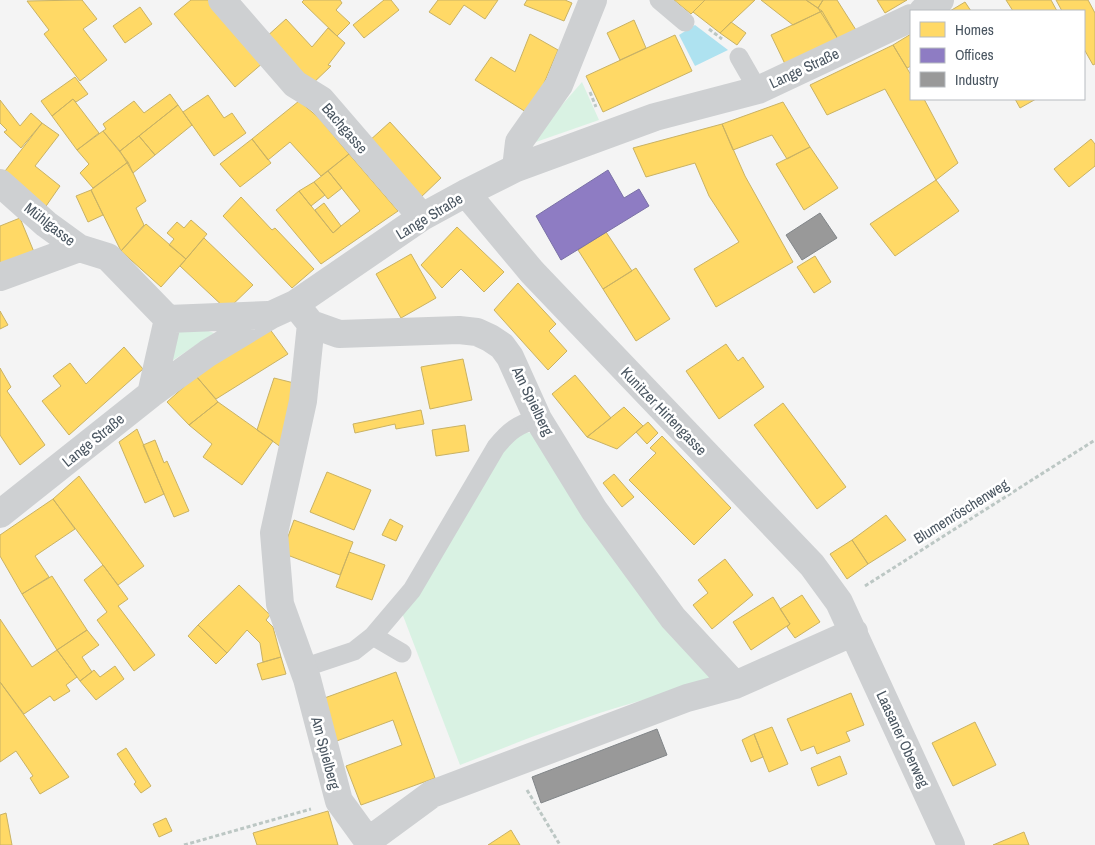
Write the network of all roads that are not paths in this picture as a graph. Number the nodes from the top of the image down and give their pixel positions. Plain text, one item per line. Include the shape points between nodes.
1 (222, 0) edge
2 (593, 0) edge
3 (660, 0) edge
4 (940, 0) edge
5 (925, 10) edge
6 (910, 18) edge
7 (685, 22) road end
8 (738, 57) road end
9 (758, 90) junction
10 (516, 168) junction
11 (0, 183) edge
12 (466, 193) junction
13 (422, 217) junction
14 (79, 248) junction
15 (0, 277) edge
16 (292, 314) junction
17 (168, 319) junction
18 (151, 394) junction
19 (538, 419) junction
20 (0, 514) edge
21 (854, 632) junction
22 (373, 636) junction
23 (402, 653) dead end
24 (303, 668) junction
25 (735, 686) junction
26 (369, 843) edge
27 (951, 845) edge

1 - 13 street, Bachgasse via 295,84 321,100
2 - 10 street via 559,85 519,142
3 - 7 lane
4 - 5 street
6 - 9 street, Lange Straße
8 - 9 lane
9 - 10 street, Lange Straße via 656,118
10 - 12 street, Lange Straße
11 - 14 street, Mühlgasse
12 - 13 street, Lange Straße
12 - 21 street, Kunitzer Hirtengasse via 532,272 812,565 839,602
13 - 16 street, Lange Straße
14 - 15 street
14 - 17 street, Mühlgasse via 108,257
16 - 17 street
16 - 18 street, Lange Straße via 208,353
16 - 19 street, Am Spielberg via 339,334 459,330 483,335 502,346 510,356
16 - 24 street, Am Spielberg via 303,401 274,533 280,604
17 - 18 street
18 - 20 street, Lange Straße
19 - 22 lane via 514,428 496,447 412,590
19 - 25 street, Am Spielberg via 594,510 673,618
21 - 25 street, Am Spielberg
21 - 27 street, Laasaner Oberweg
22 - 23 lane
22 - 24 lane via 354,651
24 - 26 street, Am Spielberg via 339,801
25 - 26 street, Am Spielberg via 687,698 432,794

